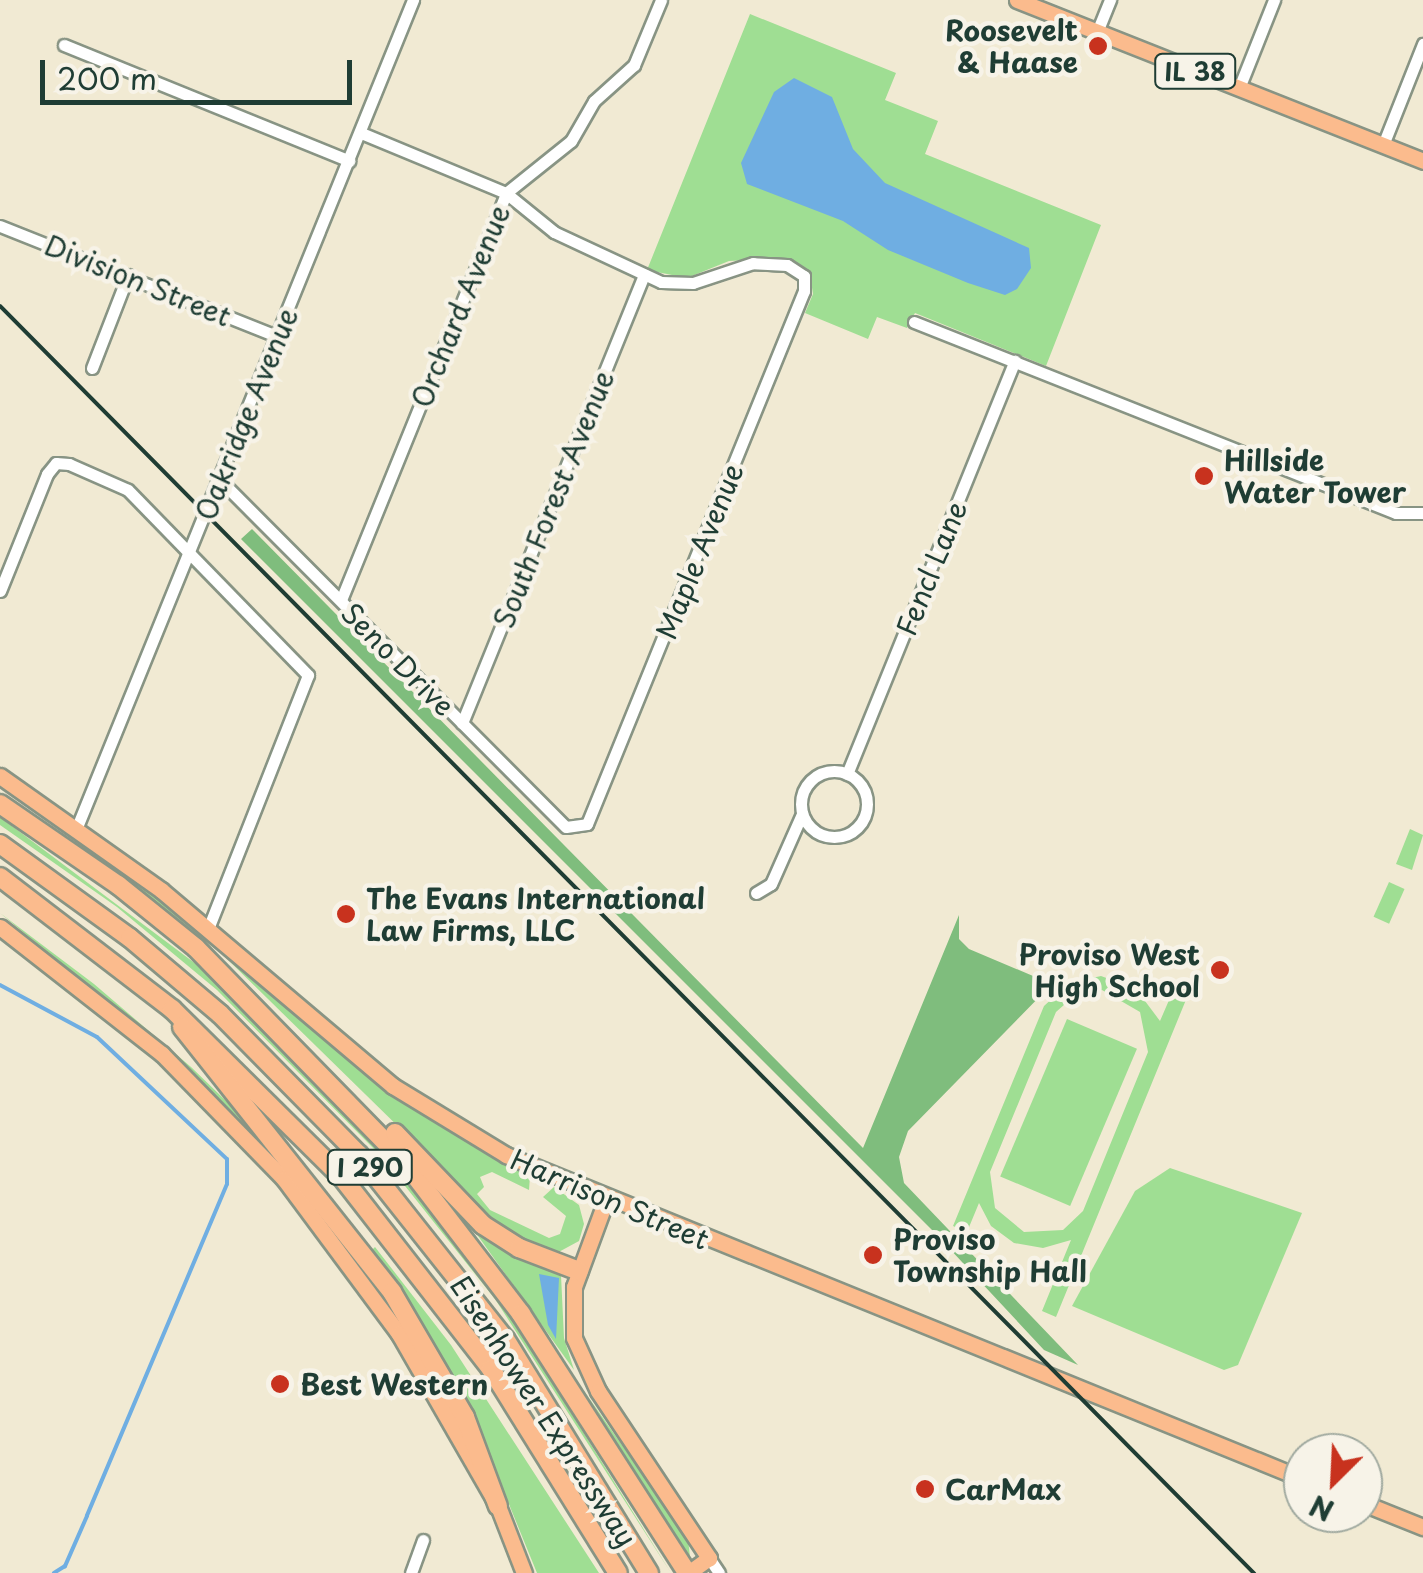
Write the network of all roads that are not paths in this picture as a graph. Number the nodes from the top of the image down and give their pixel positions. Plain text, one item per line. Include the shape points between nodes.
1 (413, 0) edge
2 (661, 0) edge
3 (1017, 0) edge
4 (1110, 0) edge
5 (1274, 0) edge
6 (1097, 32) junction
7 (1423, 44) edge
8 (64, 45) dead end
9 (1239, 88) junction
10 (360, 133) junction
11 (1383, 146) junction
12 (349, 160) junction
13 (1423, 162) edge
14 (506, 192) junction
15 (0, 226) edge
16 (128, 275) junction
17 (644, 275) junction
18 (914, 322) dead end
19 (276, 336) junction
20 (1015, 361) junction
21 (92, 368) dead end
22 (219, 479) junction
23 (1423, 512) edge
24 (191, 552) junction
25 (0, 591) edge
26 (341, 600) junction
27 (462, 723) junction
28 (848, 774) junction
29 (0, 776) edge
30 (0, 804) edge
31 (802, 814) junction
32 (77, 827) junction
33 (581, 830) joint
34 (0, 844) edge
35 (0, 878) edge
36 (756, 894) dead end
37 (0, 927) edge
38 (208, 929) junction
39 (172, 1009) junction
40 (274, 1022) junction
41 (606, 1200) junction
42 (579, 1271) junction
43 (1283, 1471) edge
44 (498, 1506) junction
45 (1383, 1511) edge
46 (1423, 1527) edge
47 (422, 1540) dead end
48 (709, 1558) junction
49 (684, 1568) edge
50 (526, 1569) edge
51 (412, 1573) edge
52 (618, 1573) edge
53 (649, 1573) edge
54 (719, 1573) edge

1 - 10 street, Oakridge Avenue
2 - 14 street, Orchard Avenue via 634,64 594,102 571,142
3 - 6 main road, IL 38
4 - 6 street
5 - 9 street
6 - 9 main road, IL 38
7 - 11 street
8 - 12 street
9 - 11 main road, IL 38
10 - 12 street, Oakridge Avenue
10 - 14 street
11 - 13 main road, IL 38
12 - 19 street, Oakridge Avenue
14 - 17 street via 554,232
14 - 26 street, Orchard Avenue
15 - 16 street, Division Street
16 - 19 street, Division Street
16 - 21 street
17 - 27 street, South Forest Avenue
17 - 33 street, Maple Avenue via 683,284 753,263 800,271 804,291
18 - 20 street
19 - 22 street, Oakridge Avenue
20 - 23 street via 1396,513
20 - 28 street, Fencl Lane
22 - 24 street, Oakridge Avenue
22 - 26 street, Seno Drive
24 - 25 street via 123,486 56,463
24 - 32 street, Oakridge Avenue
24 - 38 street via 308,675
26 - 27 street, Seno Drive
27 - 33 street, Seno Drive via 566,827
28 - 31 street via 822,773 809,782
28 - 31 street via 866,799 856,829 825,836
29 - 32 main road, Harrison Street
30 - 40 highway via 118,884
31 - 36 street via 770,884
32 - 38 main road, Harrison Street
34 - 53 highway, Eisenhower Expressway / I 290 via 193,991 359,1154 505,1339
35 - 39 highway, Eisenhower Expressway / I 290
37 - 44 main road via 162,1054 284,1179 399,1334
38 - 41 main road, Harrison Street via 394,1086 506,1155
39 - 44 highway via 199,1054 293,1160 392,1292 454,1393
39 - 52 highway, Eisenhower Expressway / I 290 via 289,1120 422,1273 511,1400
40 - 42 highway via 298,1033 484,1225 520,1248
40 - 49 highway via 403,1160 473,1249
41 - 42 main road
41 - 43 main road, Harrison Street
42 - 48 main road via 572,1322 579,1357
44 - 50 main road
45 - 46 main road
47 - 51 street
48 - 49 main road
48 - 54 street

